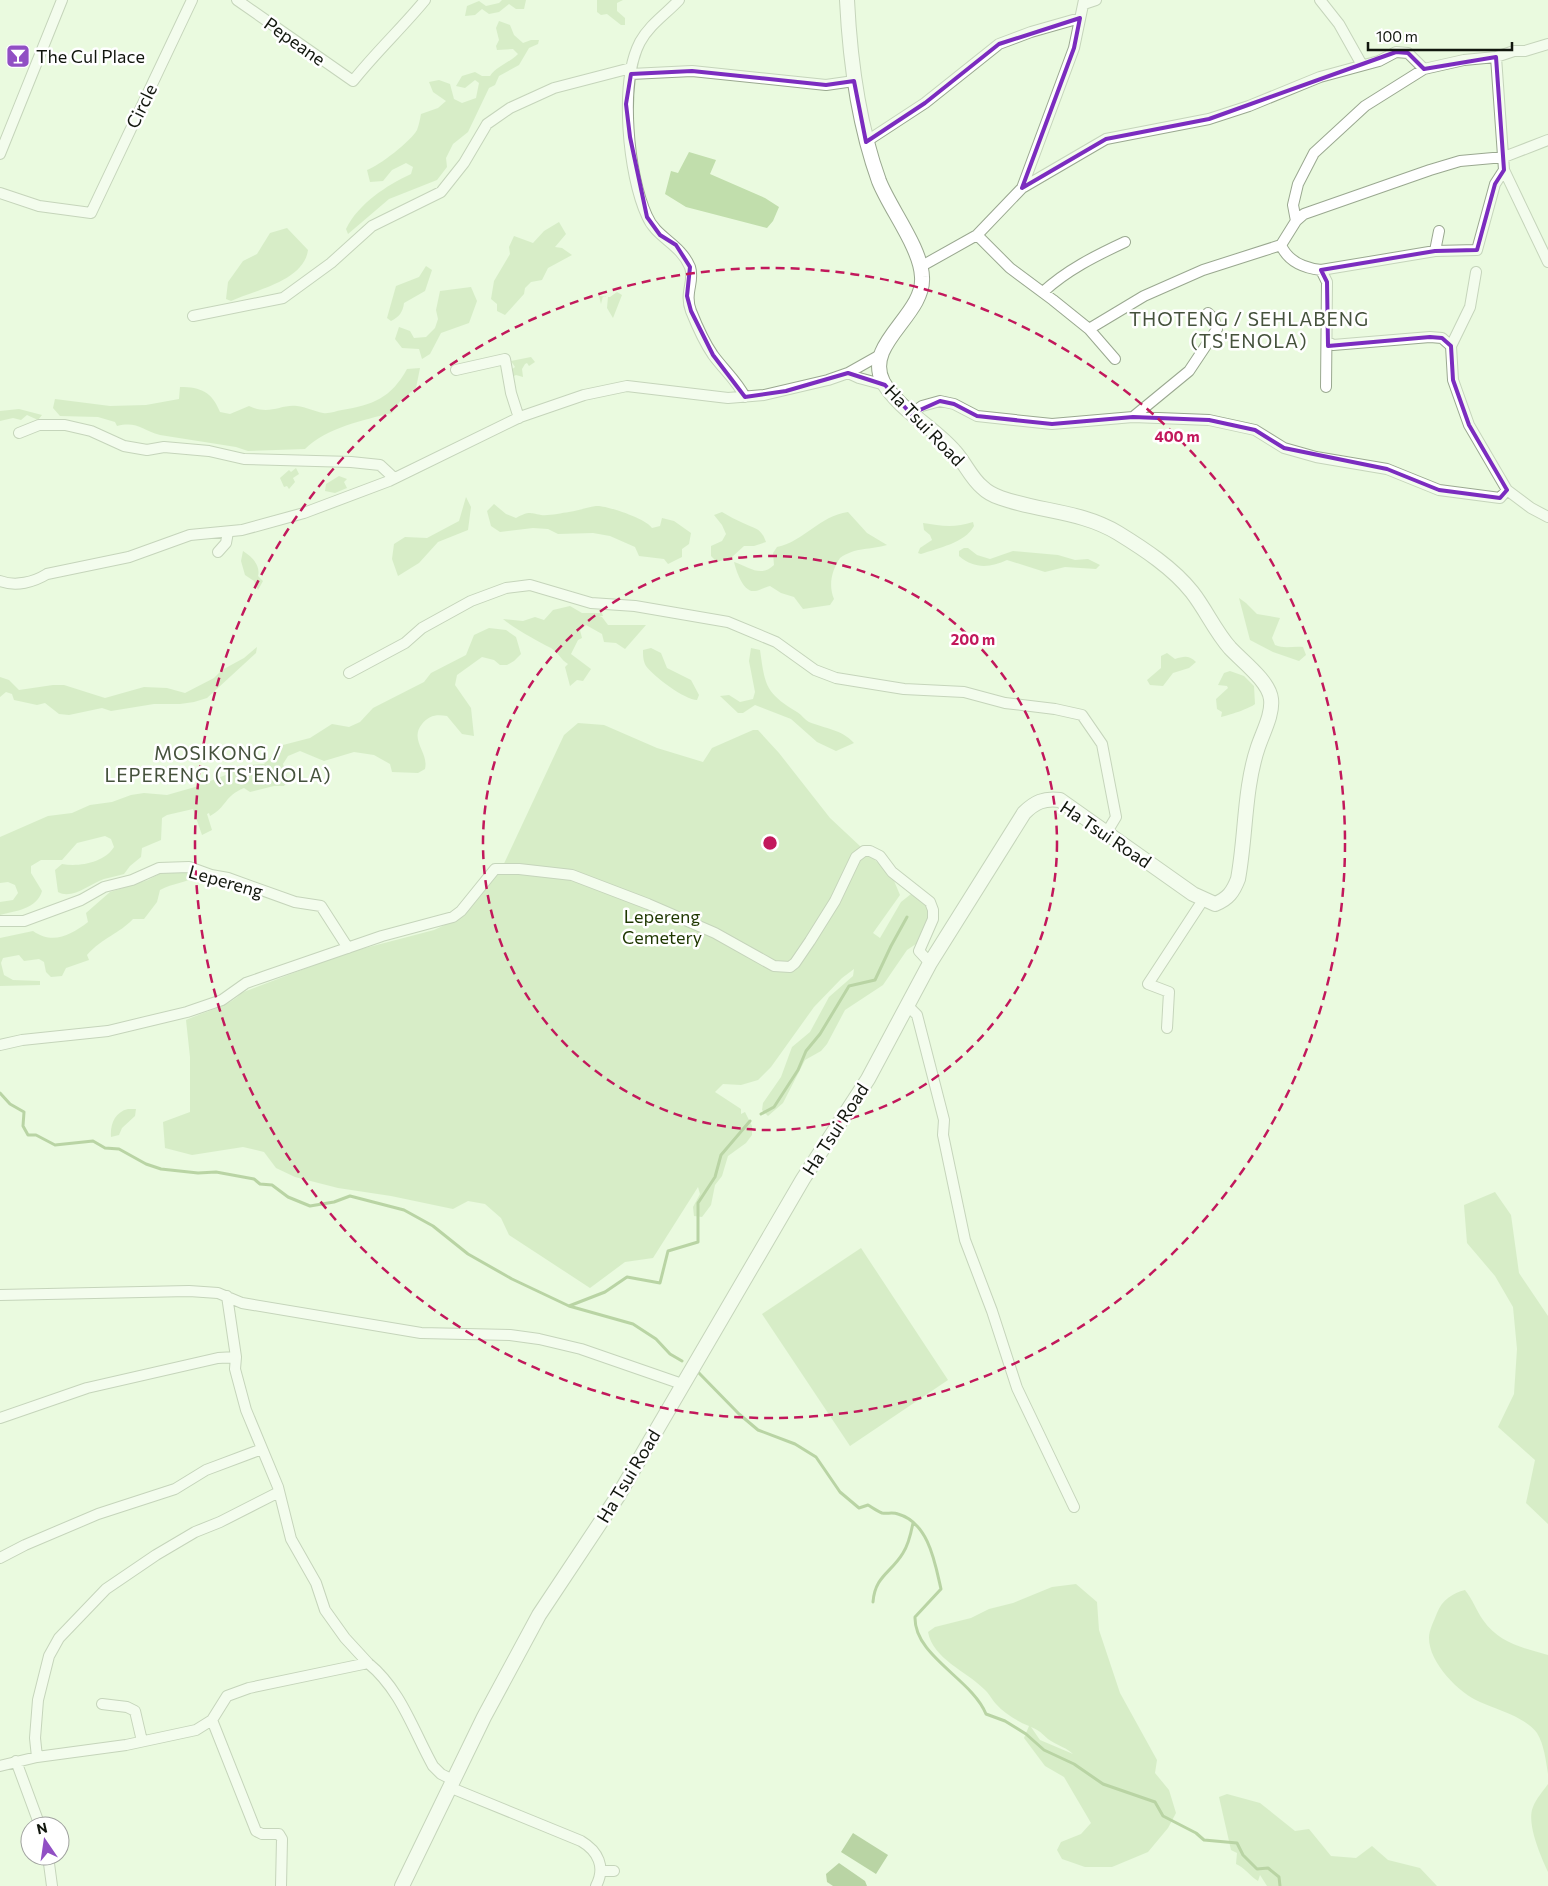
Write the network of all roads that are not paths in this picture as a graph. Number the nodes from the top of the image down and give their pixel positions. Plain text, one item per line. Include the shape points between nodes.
1 (62, 0) edge
2 (192, 0) edge
3 (237, 0) edge
4 (425, 0) edge
5 (679, 0) edge
6 (847, 0) edge
7 (1096, 0) edge
8 (1320, 0) edge
9 (1084, 2) edge
10 (1080, 18) junction
11 (1548, 44) edge
12 (1496, 57) junction
13 (1362, 65) junction
14 (1424, 69) junction
15 (631, 71) junction
16 (854, 81) junction
17 (1548, 140) edge
18 (867, 141) junction
19 (0, 154) edge
20 (1504, 157) junction
21 (1504, 170) junction
22 (1022, 188) junction
23 (0, 193) edge
24 (1296, 221) junction
25 (1438, 231) dead end
26 (977, 235) junction
27 (1125, 242) dead end
28 (1281, 245) junction
29 (1435, 251) junction
30 (1548, 262) edge
31 (920, 268) junction
32 (1321, 270) junction
33 (1476, 272) dead end
34 (1043, 292) junction
35 (1208, 313) dead end
36 (193, 316) dead end
37 (1089, 329) junction
38 (1328, 342) junction
39 (1451, 346) junction
40 (880, 355) junction
41 (1115, 359) dead end
42 (456, 370) dead end
43 (848, 373) junction
44 (885, 384) junction
45 (1326, 388) dead end
46 (745, 397) junction
47 (911, 414) junction
48 (1132, 417) junction
49 (519, 418) junction
50 (19, 433) dead end
51 (394, 478) junction
52 (1507, 490) junction
53 (1547, 515) edge
54 (228, 532) junction
55 (218, 552) dead end
56 (0, 581) edge
57 (349, 674) dead end
58 (1107, 832) junction
59 (1202, 900) junction
60 (0, 921) edge
61 (348, 948) junction
62 (930, 963) junction
63 (907, 1006) junction
64 (1167, 1028) dead end
65 (0, 1045) edge
66 (0, 1295) edge
67 (227, 1296) junction
68 (236, 1357) junction
69 (682, 1384) junction
70 (0, 1418) edge
71 (262, 1449) junction
72 (279, 1492) junction
73 (1074, 1506) dead end
74 (0, 1558) edge
75 (368, 1663) junction
76 (102, 1704) dead end
77 (212, 1720) junction
78 (142, 1741) junction
79 (38, 1758) junction
80 (16, 1762) junction
81 (0, 1766) edge
82 (451, 1784) junction
83 (36, 1816) edge
84 (49, 1866) edge
85 (602, 1871) junction
86 (614, 1871) dead end
87 (52, 1886) edge
88 (281, 1886) edge
89 (402, 1886) edge
90 (596, 1886) edge

1 - 19 street
2 - 23 street, Circle via 91,214 39,206
3 - 4 street, Pepeane via 353,81
5 - 15 street via 660,16 640,42
6 - 16 street
7 - 9 street
8 - 13 street via 1339,24
9 - 10 street
10 - 18 street via 998,44 925,103
10 - 22 street via 1074,48
11 - 12 street
12 - 14 street
12 - 20 street
13 - 14 street via 1396,52 1408,53
13 - 22 street via 1320,77 1209,119 1106,139
14 - 24 street via 1365,106 1314,153 1298,184 1293,205
15 - 16 street via 692,71 826,85
15 - 36 street via 554,88 510,108 486,124 464,163 441,192 372,226 331,263 283,298
15 - 46 street via 626,104 636,178 647,216 660,235 676,245 690,267 687,296 691,311 713,355 737,382
16 - 18 street
17 - 20 street
18 - 31 street via 880,182
20 - 21 street
20 - 24 street via 1460,161 1430,170 1304,214
21 - 29 street via 1495,184 1477,250
21 - 30 street
22 - 26 street
24 - 28 street
25 - 29 street
26 - 31 street
26 - 34 street via 1010,268
27 - 34 street via 1091,258
28 - 32 street via 1284,254 1305,268
28 - 37 street via 1203,270 1153,292
29 - 32 street
31 - 40 street via 922,286 918,297
32 - 38 street via 1327,282
33 - 39 street via 1470,307
34 - 37 street
35 - 48 street via 1217,329 1189,371
37 - 41 street
38 - 39 street via 1334,345 1430,337 1442,338
38 - 45 street
39 - 52 street via 1453,380 1469,425
40 - 43 street
40 - 44 street, Ha Tsui Road via 879,372
42 - 49 street via 505,359
43 - 44 street
43 - 46 street via 786,391
44 - 47 street, Ha Tsui Road
46 - 49 street via 616,387
47 - 48 street via 922,406 940,401 977,416 1052,424
47 - 59 street, Ha Tsui Road via 946,443 986,491 1000,498 1071,513 1096,522 1142,548 1191,590 1228,646 1268,687 1272,704 1252,774 1238,879 1226,900 1215,904
48 - 52 street via 1209,420 1256,430 1284,448 1340,462 1387,469 1439,490 1500,498
49 - 51 street
50 - 51 street via 38,425 66,425 91,431 124,446 147,450 164,447 244,458 380,465
51 - 54 street via 304,513
52 - 53 street
54 - 55 street via 226,543
54 - 56 street via 190,535 129,557 47,574 36,581
57 - 58 street via 405,643 422,628 456,608 516,585 541,587 591,603 635,606 728,622 776,642 815,670 836,678 904,689 964,692 1005,703 1082,715 1102,744 1116,817
58 - 59 street, Ha Tsui Road
58 - 62 street, Ha Tsui Road via 1060,800 1033,804 1024,813
59 - 64 street via 1148,984 1170,992
60 - 61 street, Lepereng via 24,921 159,868 189,867 295,902 321,906
61 - 62 street via 453,917 495,869 519,869 585,879 715,933 774,966 790,967 835,900 856,856 870,851 880,856 898,877 930,902 933,919 919,951
61 - 65 street via 246,984 222,1000 187,1012 108,1031
62 - 63 street, Ha Tsui Road
63 - 69 street, Ha Tsui Road via 868,1079 803,1179
63 - 73 street via 917,1015 944,1120 943,1135 965,1240 1016,1388
66 - 67 street via 189,1291
67 - 68 street
67 - 69 street via 242,1303 421,1333 539,1339 581,1349
68 - 70 street via 218,1358 87,1388
68 - 71 street via 235,1370 246,1410
69 - 82 street, Ha Tsui Road via 618,1496 539,1615
71 - 72 street
71 - 74 street via 206,1470 174,1489 98,1514
72 - 75 street via 291,1539 316,1583 325,1610 344,1638
72 - 79 street via 156,1554 106,1589 59,1638 49,1656 38,1700 35,1738
75 - 77 street via 250,1688 227,1696
75 - 82 street via 390,1683 433,1766
76 - 78 street via 135,1711
77 - 78 street via 196,1730
77 - 88 street via 256,1830 262,1834 279,1834 282,1839
78 - 79 street
79 - 80 street
80 - 81 street
80 - 83 street
82 - 85 street via 592,1847
82 - 89 street, Ha Tsui Road
84 - 87 street
85 - 86 street
85 - 90 street

